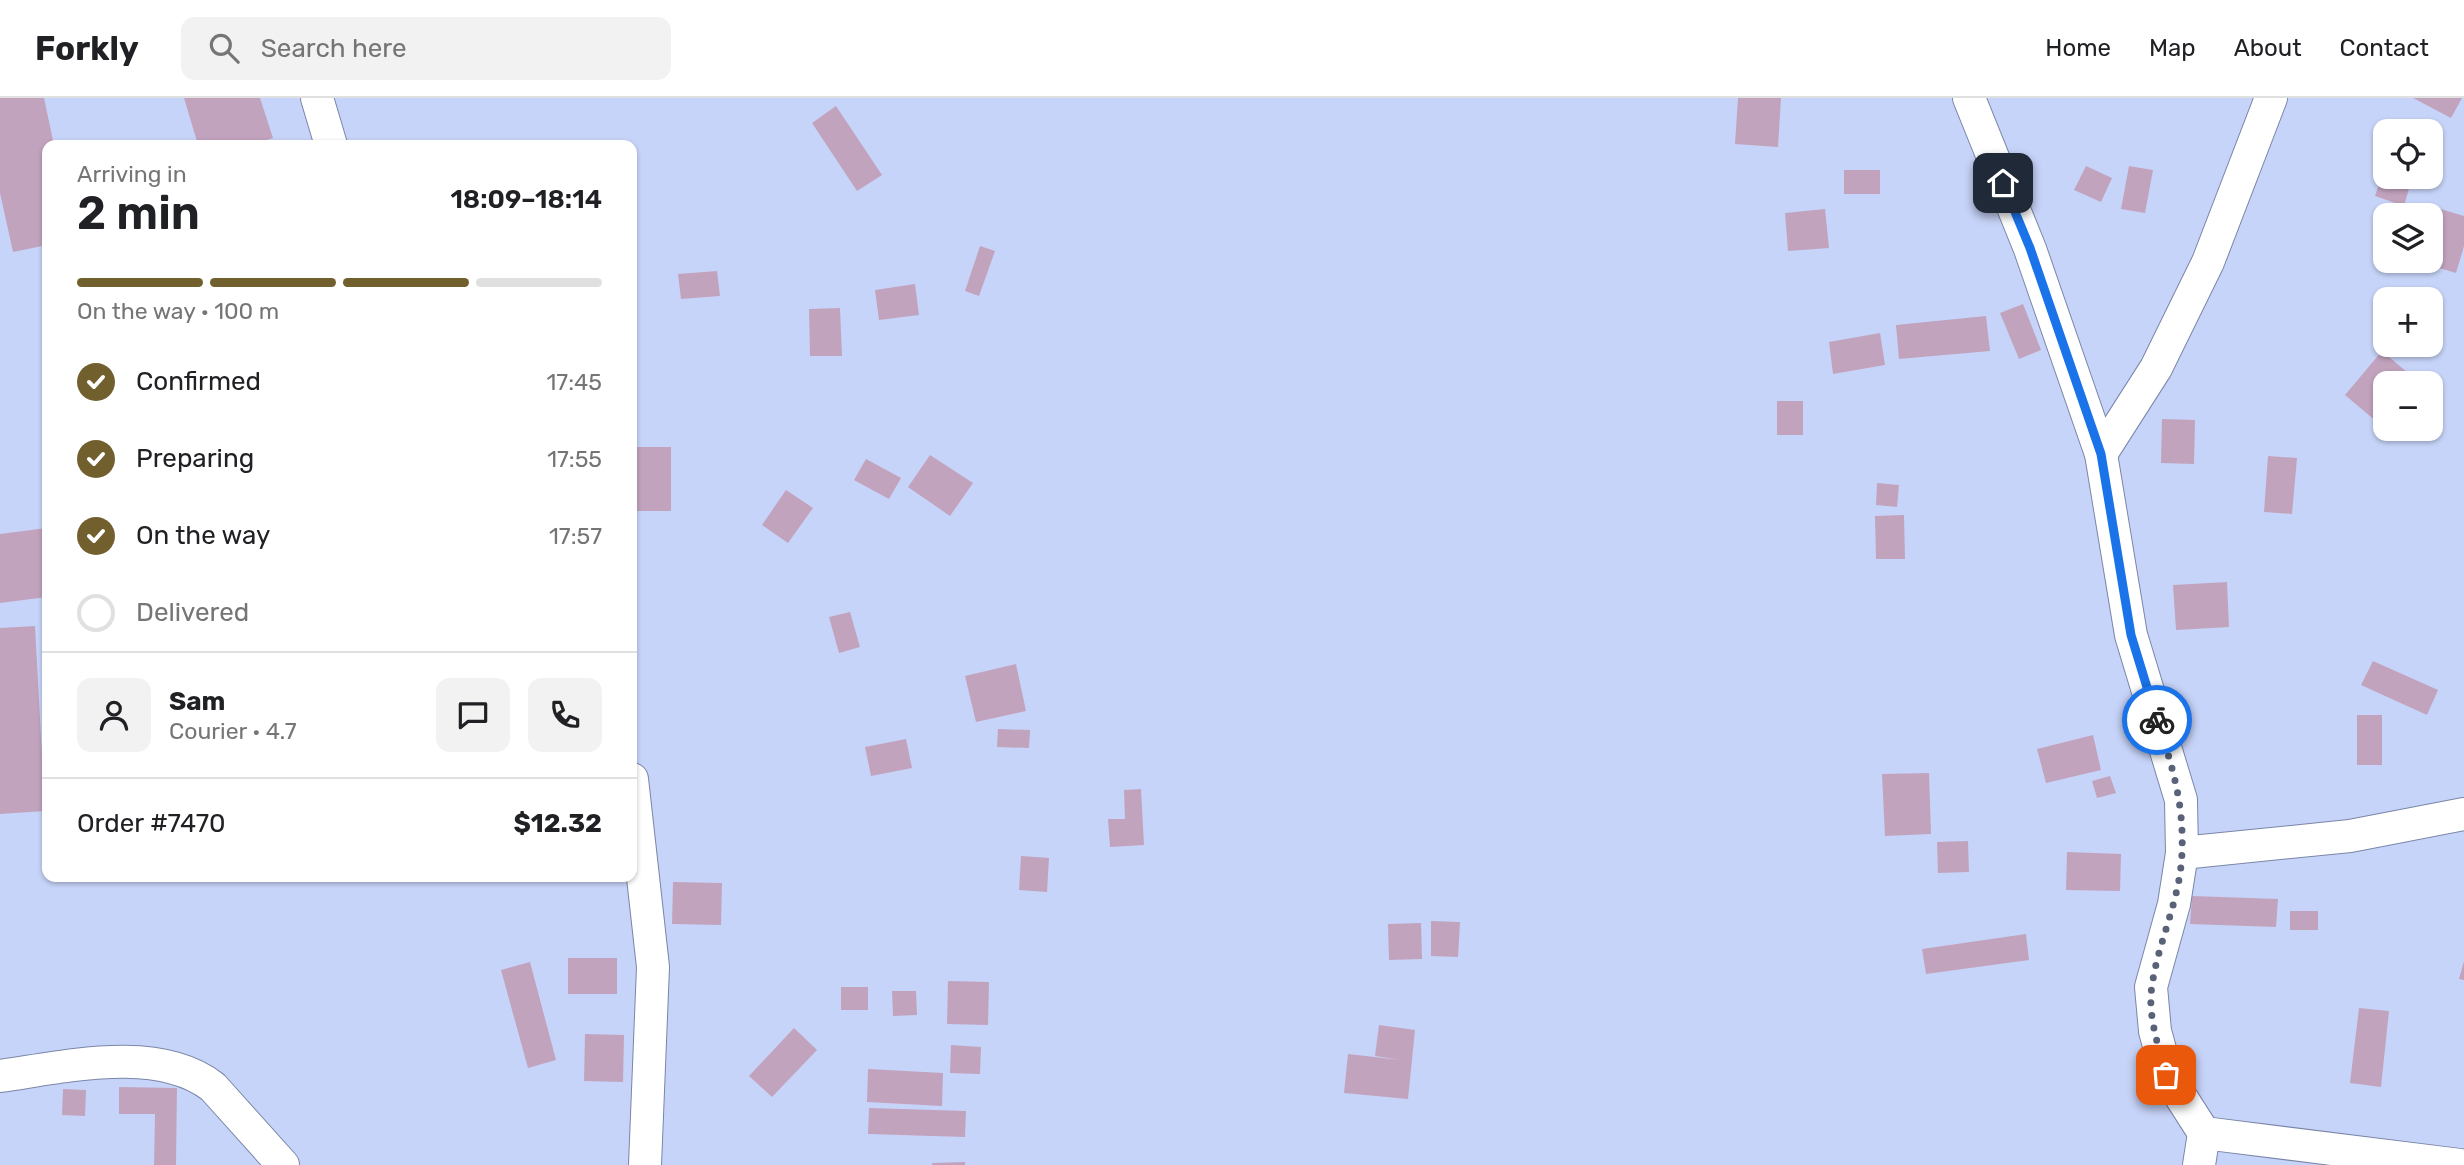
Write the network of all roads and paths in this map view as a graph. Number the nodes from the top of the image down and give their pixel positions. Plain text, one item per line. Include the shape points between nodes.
1 (317, 98) edge
2 (1969, 98) edge
3 (2271, 98) edge
4 (330, 140) edge
5 (2101, 454) junction
6 (2464, 814) edge
7 (637, 824) edge
8 (2182, 853) junction
9 (0, 1076) edge
10 (2204, 1133) junction
11 (283, 1165) edge
12 (645, 1165) edge
13 (2199, 1165) edge
14 (2460, 1165) edge

1 - 4 street
2 - 5 street via 2030,248
3 - 5 street via 2208,262 2156,368
5 - 8 street via 2131,635 2180,800
6 - 8 street via 2350,836
7 - 12 street via 653,967
8 - 10 street via 2175,904 2151,987 2166,1075
9 - 11 street via 73,1066 169,1065 201,1077 213,1087
10 - 13 street
10 - 14 street

